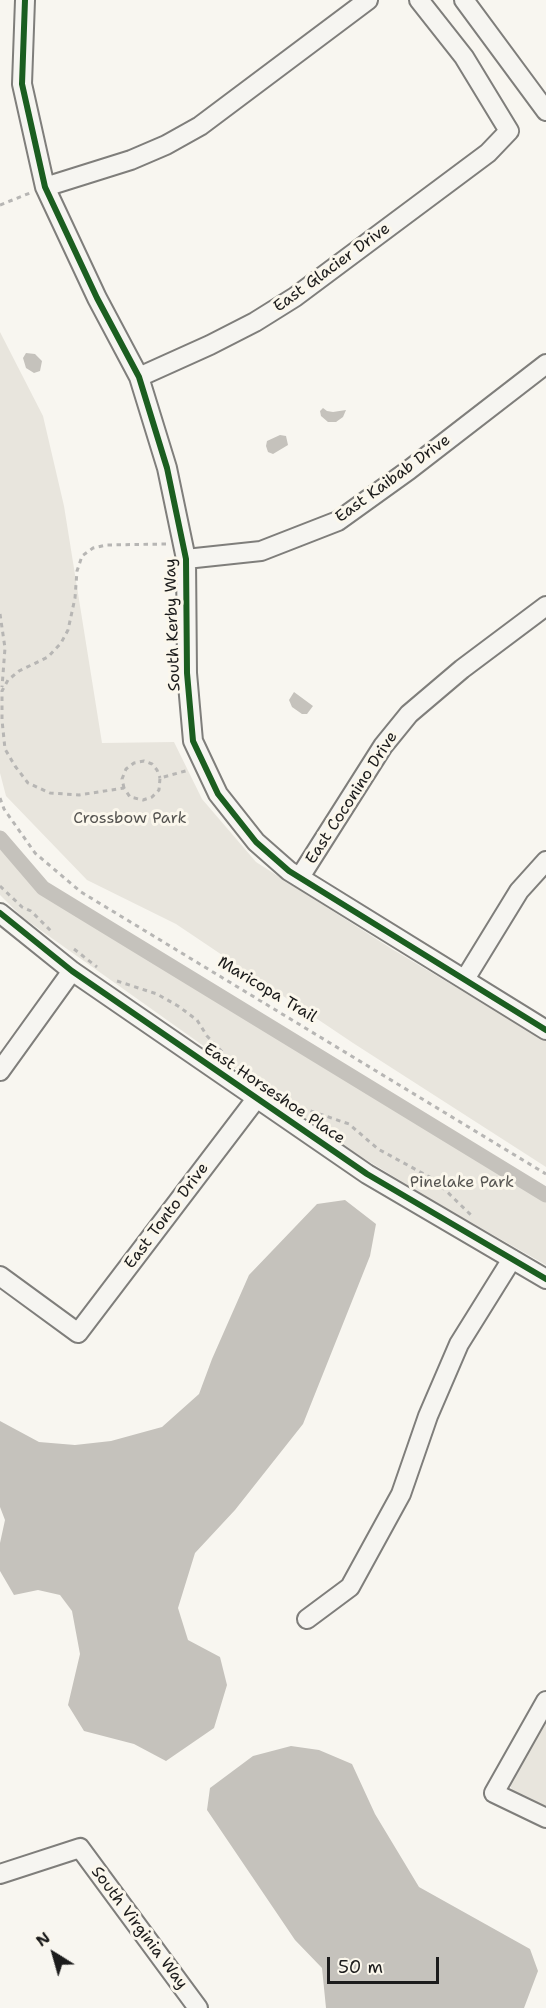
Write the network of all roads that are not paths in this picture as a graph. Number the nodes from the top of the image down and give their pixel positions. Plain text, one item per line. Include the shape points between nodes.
1 (25, 0) edge
2 (368, 0) edge
3 (418, 0) edge
4 (464, 0) edge
5 (546, 111) edge
6 (45, 187) junction
7 (546, 364) edge
8 (139, 377) junction
9 (184, 551) junction
10 (546, 606) edge
11 (546, 861) edge
12 (300, 877) junction
13 (0, 913) edge
14 (72, 971) junction
15 (465, 979) junction
16 (546, 1030) edge
17 (0, 1071) edge
18 (256, 1099) junction
19 (512, 1259) junction
20 (0, 1276) edge
21 (546, 1279) edge
22 (307, 1619) dead end
23 (546, 1701) edge
24 (546, 1818) edge
25 (0, 1874) edge
26 (198, 2008) edge

1 - 6 street, South Kerby Way via 22,84
2 - 6 street via 200,126 131,160
3 - 8 street, East Glacier Drive via 464,57 509,131 488,153 295,297 219,341
4 - 5 street
6 - 8 street, South Kerby Way
7 - 9 street, East Kaibab Drive via 338,521 261,551
8 - 9 street, South Kerby Way via 167,468
9 - 12 street, South Kerby Way via 186,673 194,741 218,794 256,842
10 - 12 street, East Coconino Drive via 409,714 383,746
11 - 15 street via 519,891
12 - 15 street, South Kerby Way
13 - 14 street, East Horseshoe Place
14 - 17 street
14 - 18 street, East Horseshoe Place
15 - 16 street, South Kerby Way
18 - 19 street, East Horseshoe Place via 367,1174
18 - 20 street, East Tonto Drive via 78,1333
19 - 21 street, East Horseshoe Place
19 - 22 street via 459,1344 401,1494 350,1587
23 - 24 street via 494,1793
25 - 26 street, South Virginia Way via 80,1848

